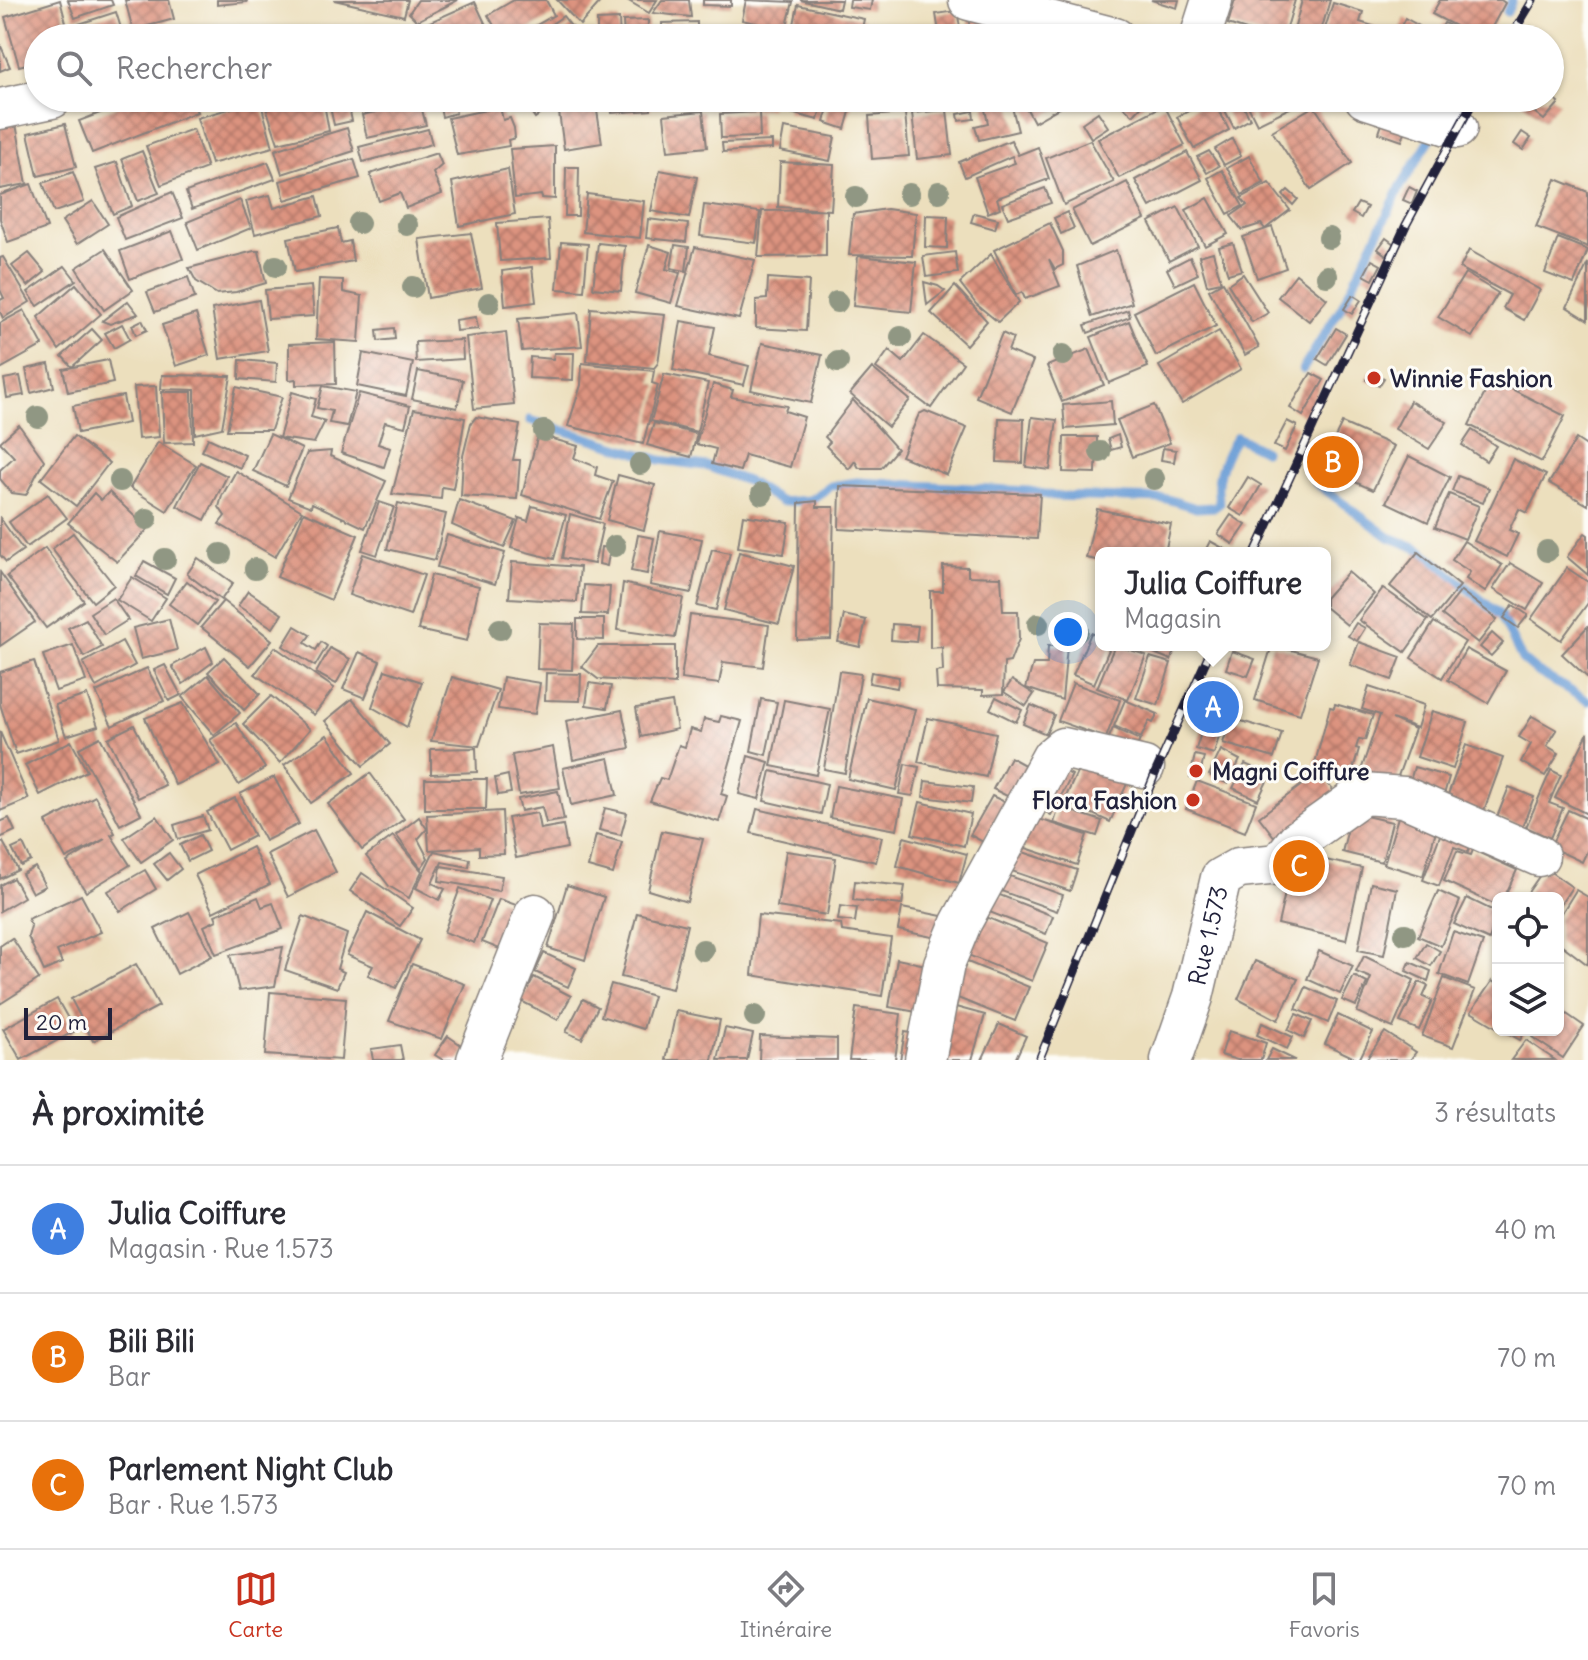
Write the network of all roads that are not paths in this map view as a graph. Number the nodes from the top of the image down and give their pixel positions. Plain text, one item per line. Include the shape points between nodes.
1 (969, 0) edge
2 (1212, 0) edge
3 (1061, 24) edge
4 (1204, 24) edge
5 (24, 104) edge
6 (0, 109) edge
7 (1408, 112) edge
8 (1457, 128) dead end
9 (1144, 767) dead end
10 (1539, 856) dead end
11 (535, 914) dead end
12 (477, 1060) edge
13 (925, 1060) edge
14 (1171, 1060) edge

1 - 3 street
2 - 4 street
5 - 6 street
7 - 8 street
9 - 13 street via 1063,748 1052,757 961,923 944,964
10 - 14 street, Rue 1.573 via 1404,797 1363,794 1297,841 1279,864 1239,868 1221,878 1193,997
11 - 12 street

